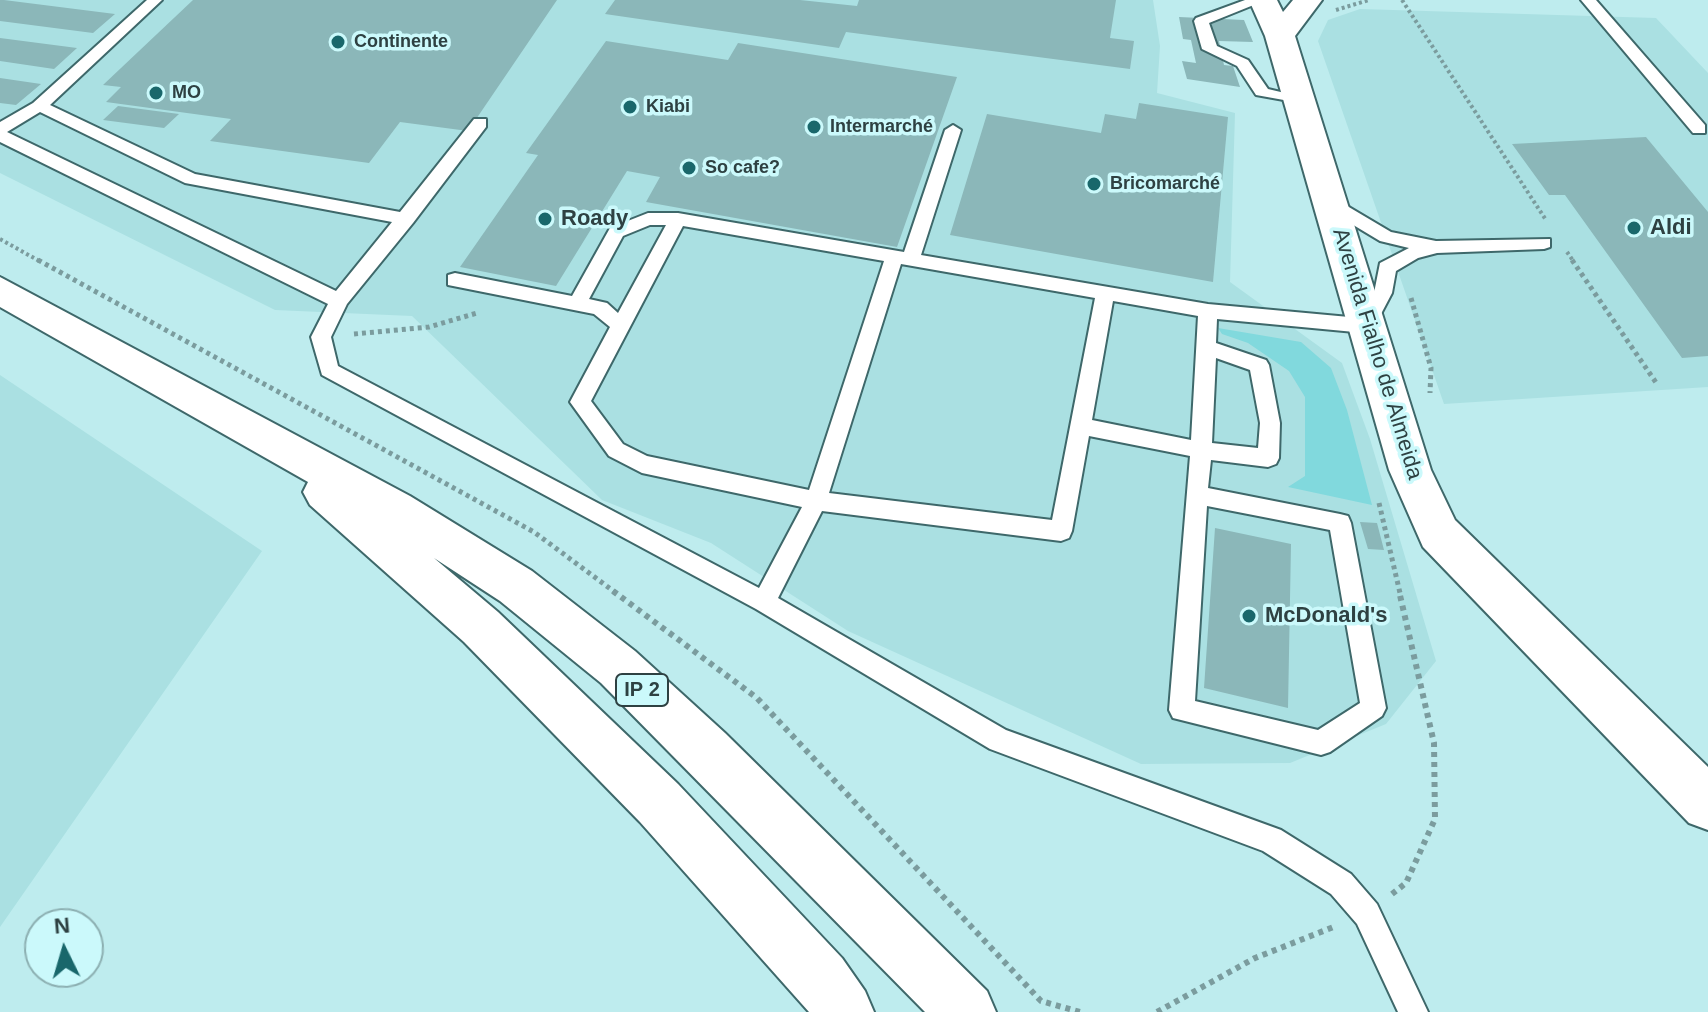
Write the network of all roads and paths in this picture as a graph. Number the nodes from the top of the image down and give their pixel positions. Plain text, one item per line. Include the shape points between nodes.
1 (155, 0) edge
2 (1261, 0) edge
3 (1308, 0) edge
4 (1402, 0) edge
5 (1588, 0) edge
6 (1280, 36) junction
7 (1300, 101) junction
8 (39, 106) junction
9 (480, 123) dead end
10 (1699, 129) dead end
11 (953, 130) dead end
12 (0, 132) edge
13 (1331, 204) junction
14 (407, 219) junction
15 (678, 219) junction
16 (1553, 240) junction
17 (1437, 247) junction
18 (902, 259) junction
19 (455, 280) dead end
20 (0, 290) edge
21 (1105, 295) junction
22 (534, 296) junction
23 (339, 301) junction
24 (577, 304) junction
25 (1208, 311) junction
26 (620, 325) junction
27 (1365, 326) junction
28 (321, 337) junction
29 (1207, 347) junction
30 (1657, 384) dead end
31 (1084, 427) junction
32 (262, 438) junction
33 (1201, 450) junction
34 (1197, 495) junction
35 (816, 501) junction
36 (764, 602) junction
37 (1708, 804) edge
38 (1401, 998) edge
39 (844, 1012) edge
40 (966, 1012) edge
41 (1413, 1012) edge

1 - 8 lane
2 - 6 main road, Avenida Fialho de Almeida
2 - 7 lane via 1201,21 1210,49 1243,63 1262,92
3 - 6 main road
4 - 16 path
5 - 10 lane
6 - 7 main road, Avenida Fialho de Almeida
7 - 13 main road, Avenida Fialho de Almeida
8 - 12 lane
8 - 14 lane via 191,179
9 - 14 lane
11 - 18 lane
12 - 23 lane
13 - 17 lane via 1386,237
13 - 27 main road, Avenida Fialho de Almeida
14 - 23 lane
15 - 18 lane
15 - 24 lane via 648,219 616,232
15 - 26 lane
16 - 17 lane
16 - 30 path
17 - 27 lane via 1412,253 1387,268 1383,293
18 - 21 lane
18 - 35 lane
19 - 22 lane
20 - 32 main road, IP 2
21 - 25 lane
21 - 31 lane
22 - 24 lane
22 - 28 path via 429,327
23 - 28 lane
24 - 26 lane via 600,308
25 - 27 lane
25 - 29 lane
26 - 35 lane via 580,402 616,450 642,464
27 - 37 main road, Avenida Fialho de Almeida via 1410,470 1439,533
28 - 36 lane via 329,370
29 - 33 lane
29 - 33 lane via 1259,365 1270,423 1268,458
31 - 33 lane
31 - 35 lane via 1061,531
32 - 39 main road, IP 2 via 492,638 659,803 821,979
32 - 40 main road, IP 2 via 394,509 516,586 618,667
33 - 34 lane
34 - 34 lane via 1182,710 1321,743 1373,708 1340,523
35 - 36 lane
36 - 38 lane via 999,740 1271,840 1341,884 1367,914
38 - 41 lane

